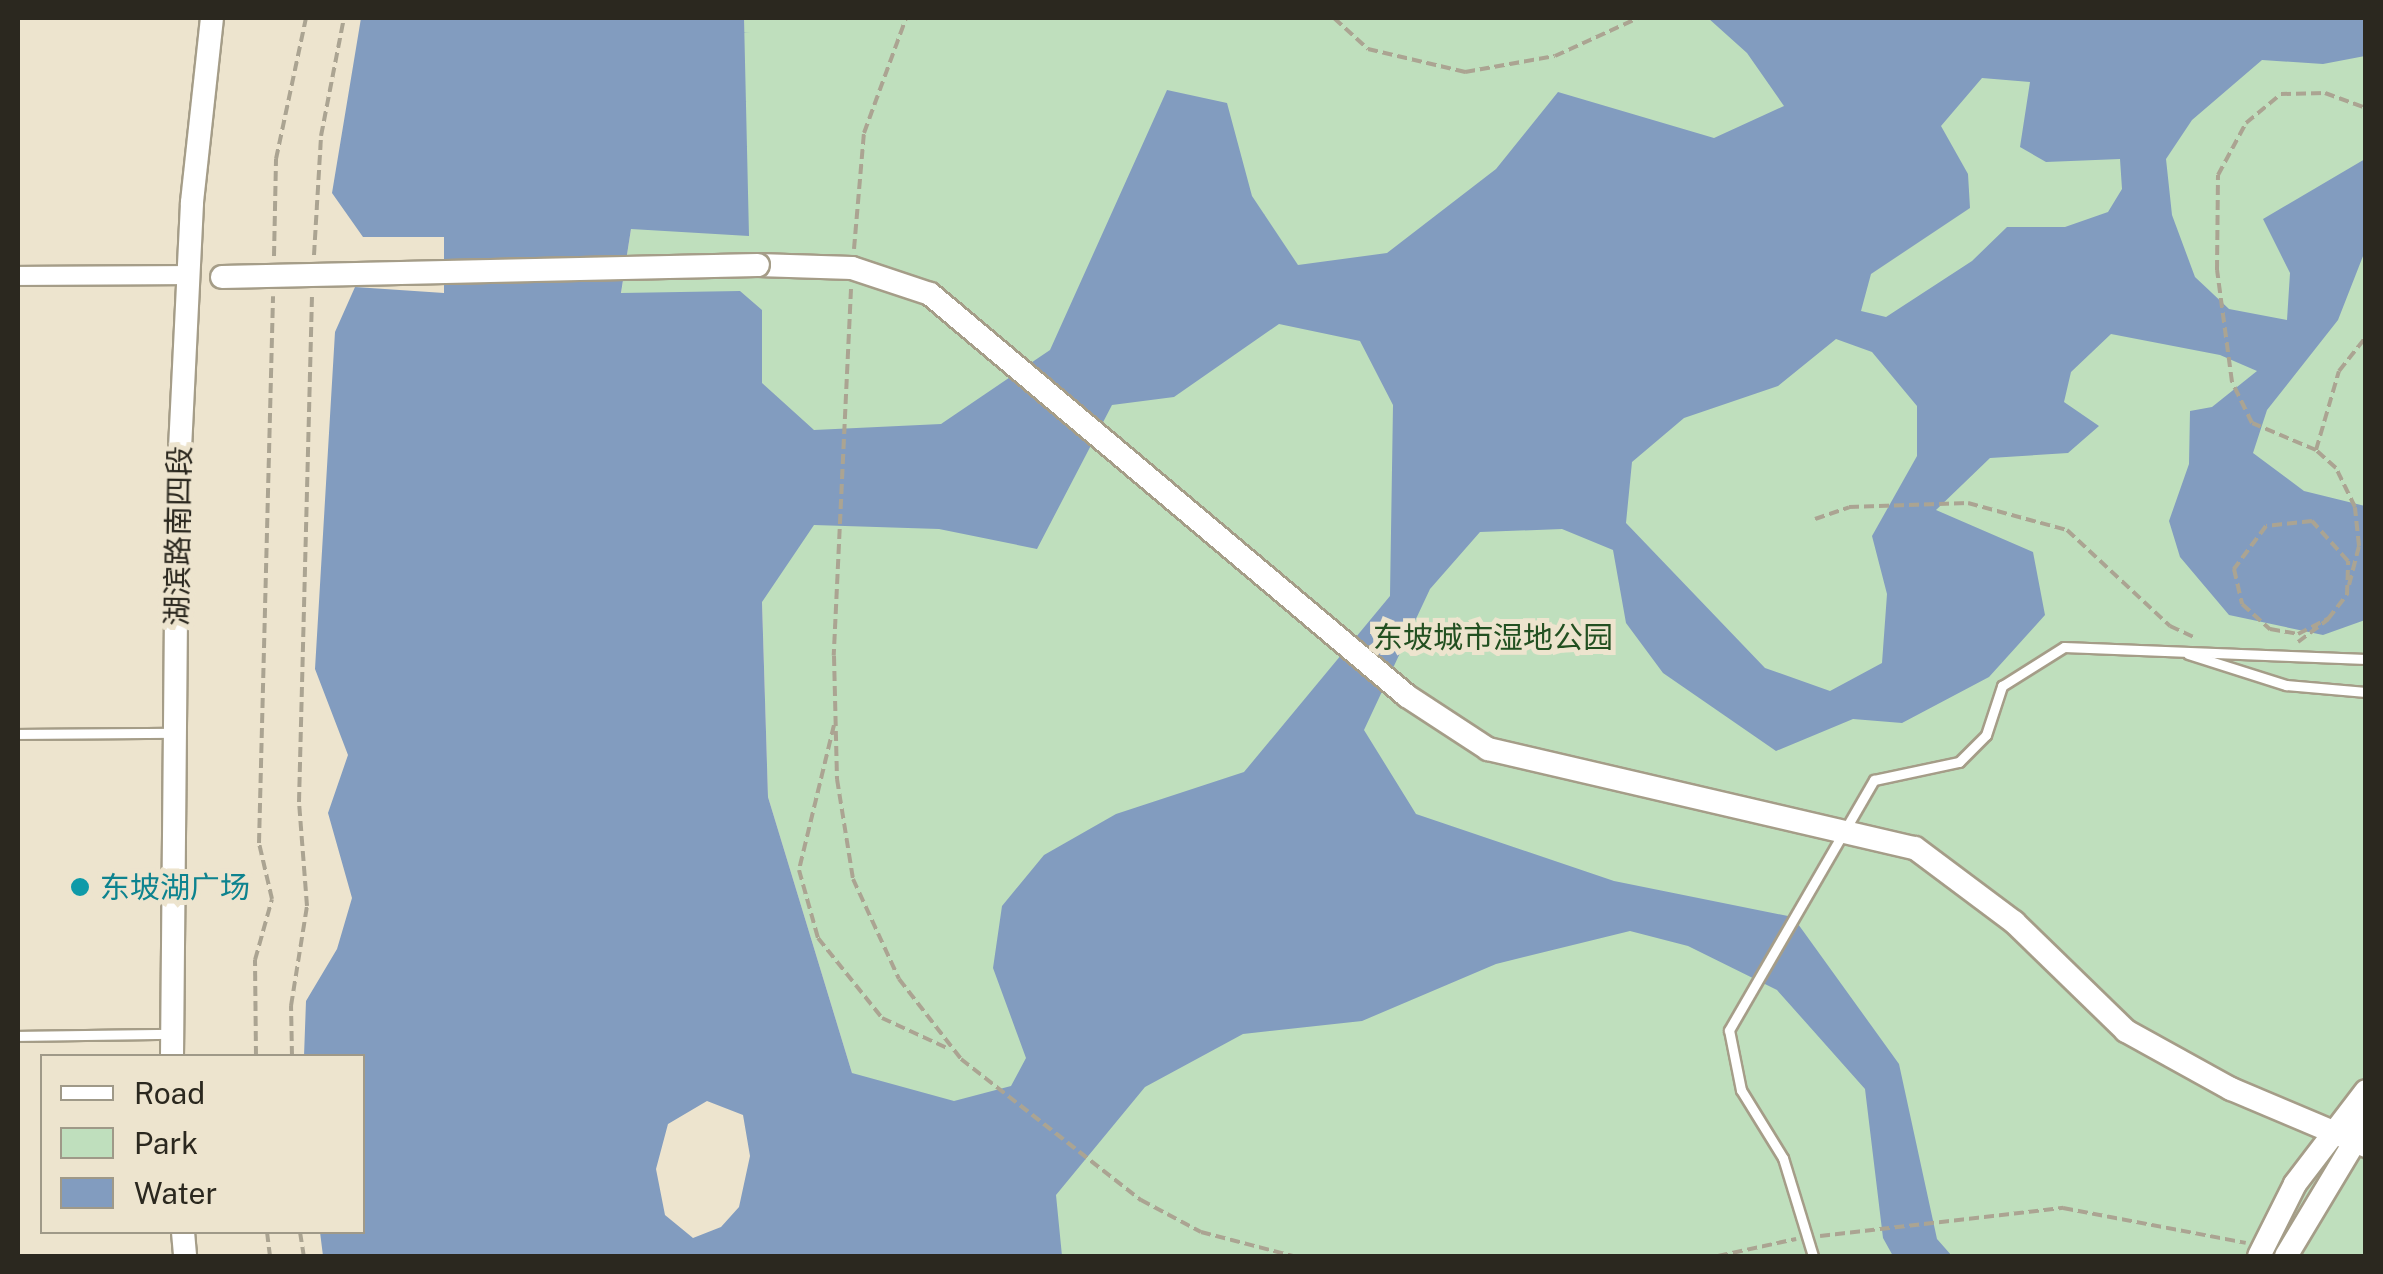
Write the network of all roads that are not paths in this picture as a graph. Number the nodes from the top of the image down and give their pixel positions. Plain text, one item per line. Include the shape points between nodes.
1 (212, 18) edge
2 (189, 275) junction
3 (18, 276) edge
4 (2173, 649) junction
5 (2366, 659) edge
6 (2366, 692) edge
7 (175, 733) junction
8 (18, 734) edge
9 (1841, 831) junction
10 (18, 1036) edge
11 (172, 1045) edge
12 (2366, 1091) edge
13 (2354, 1141) edge
14 (2261, 1252) edge
15 (1813, 1256) edge
16 (2286, 1256) edge

1 - 2 street, 湖滨路南四段
2 - 3 street
2 - 7 street, 湖滨路南四段
2 - 9 street, bridge via 758,265 852,268 930,294 1407,696 1488,749
4 - 5 lane
4 - 6 lane via 2286,686
4 - 9 lane via 2064,647 2002,686 1986,735 1959,762 1874,780
7 - 8 lane
7 - 11 street, 湖滨路南四段
9 - 13 street via 1915,848 2014,922 2126,1030
9 - 15 lane via 1729,1030 1741,1090 1783,1158
10 - 11 lane
12 - 13 street
13 - 14 street
13 - 16 street

